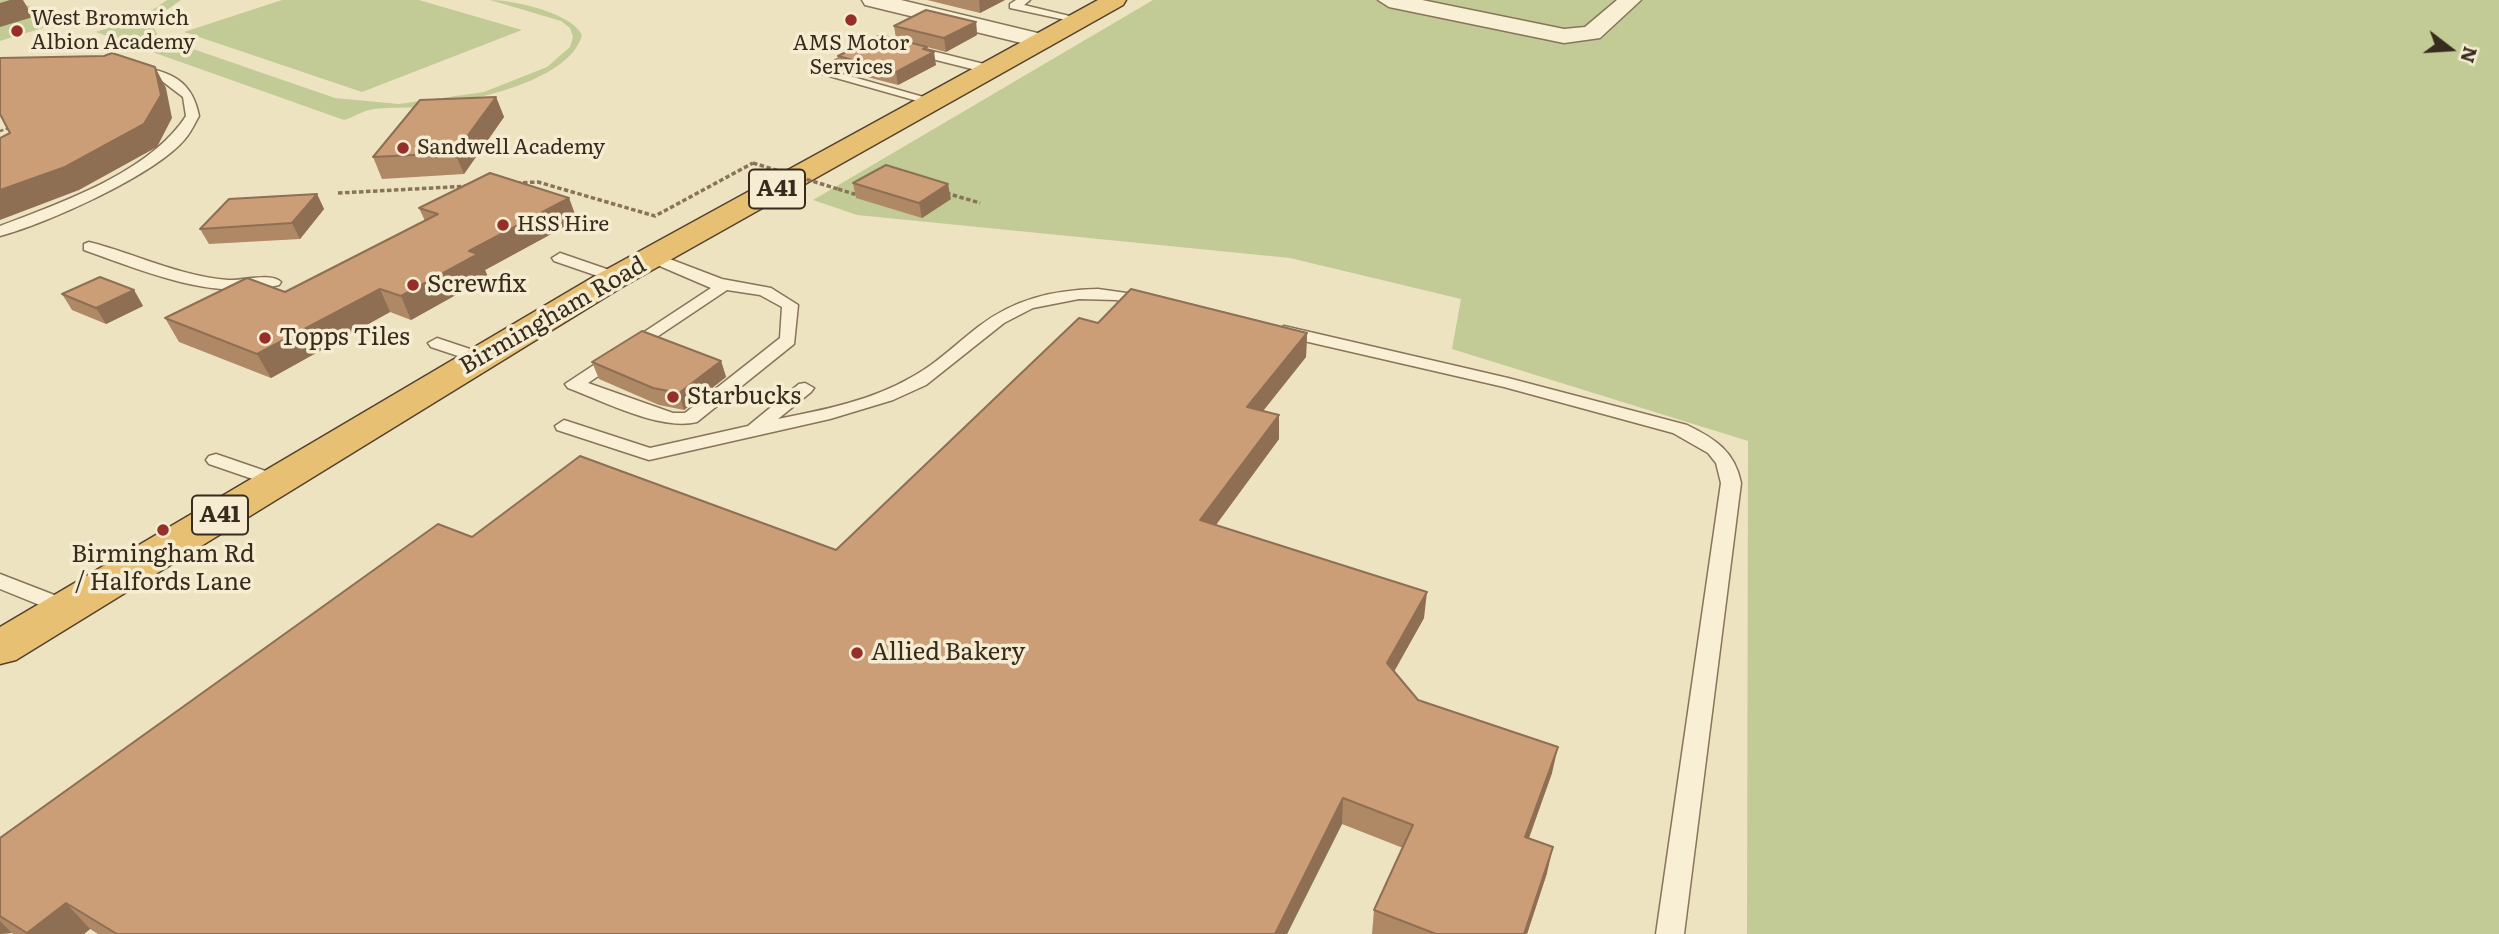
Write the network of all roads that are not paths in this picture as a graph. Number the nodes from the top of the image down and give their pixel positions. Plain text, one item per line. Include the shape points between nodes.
1 (873, 0) edge
2 (1024, 0) edge
3 (1115, 0) edge
4 (1389, 0) edge
5 (1630, 0) edge
6 (1080, 20) junction
7 (1042, 41) junction
8 (894, 45) edge
9 (870, 48) edge
10 (125, 69) edge
11 (992, 70) junction
12 (934, 102) junction
13 (0, 231) edge
14 (89, 247) dead end
15 (560, 258) dead end
16 (654, 258) junction
17 (618, 278) junction
18 (273, 282) dead end
19 (719, 283) junction
20 (1166, 304) edge
21 (1271, 328) edge
22 (437, 343) dead end
23 (479, 358) junction
24 (805, 388) dead end
25 (564, 426) dead end
26 (754, 430) junction
27 (216, 460) dead end
28 (276, 481) junction
29 (0, 581) edge
30 (67, 608) junction
31 (0, 648) edge
32 (1670, 934) edge

1 - 7 street
2 - 6 lane via 1013,6
3 - 6 highway, Birmingham Road / A41
4 - 5 street via 1564,36 1591,33
6 - 7 highway, Birmingham Road / A41
7 - 11 highway, Birmingham Road / A41
8 - 11 lane
9 - 12 lane via 821,72
10 - 13 lane via 167,78 181,87 191,99 194,113 186,129 140,168 107,187
11 - 12 highway, Birmingham Road / A41
12 - 16 highway, Birmingham Road / A41
14 - 18 lane via 237,288
15 - 17 lane
16 - 17 highway, Birmingham Road / A41
16 - 19 lane
17 - 23 highway, Birmingham Road / A41
19 - 19 lane via 751,288 790,305 788,340 690,418 671,419 574,384 719,290
20 - 26 lane via 1104,293 1032,303 1011,312 940,369 904,389 850,410
21 - 32 lane via 1680,429 1715,447 1724,457 1731,483
22 - 23 lane
23 - 28 highway, Birmingham Road / A41
24 - 26 lane
25 - 26 lane via 649,453
27 - 28 lane
28 - 30 highway, Birmingham Road / A41
29 - 30 lane
30 - 31 highway, Birmingham Road / A41

